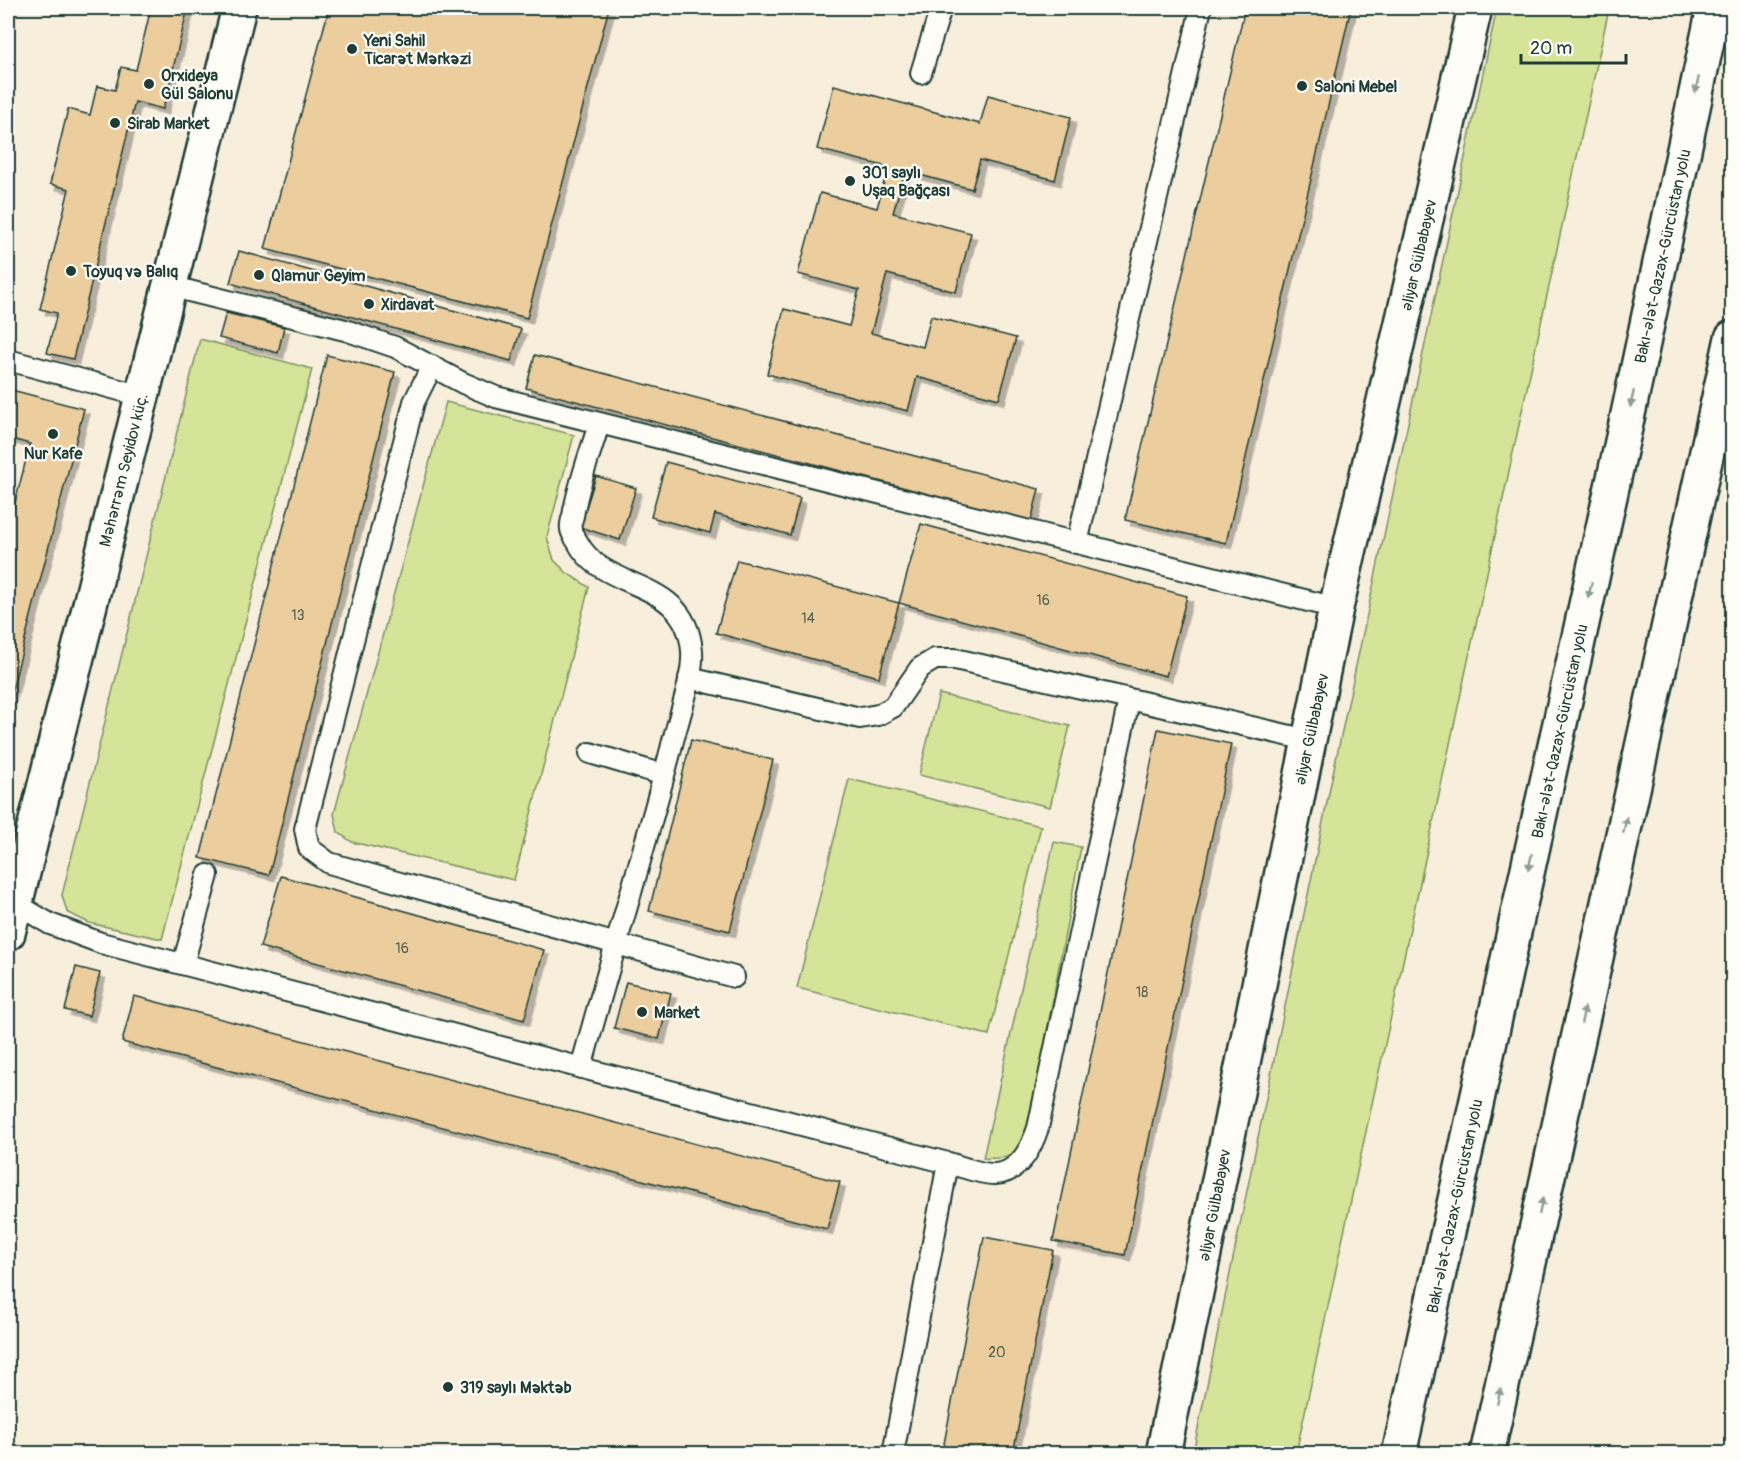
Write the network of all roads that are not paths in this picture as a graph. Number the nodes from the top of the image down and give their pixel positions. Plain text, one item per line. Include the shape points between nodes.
1 (239, 8) edge
2 (941, 8) edge
3 (1201, 8) edge
4 (1475, 8) edge
5 (1714, 8) edge
6 (921, 73) dead end
7 (169, 286) junction
8 (1732, 338) edge
9 (8, 360) edge
10 (432, 366) junction
11 (142, 396) junction
12 (599, 424) junction
13 (1077, 543) junction
14 (1336, 608) junction
15 (688, 678) junction
16 (1129, 700) junction
17 (1308, 740) junction
18 (590, 753) dead end
19 (664, 775) junction
20 (208, 875) dead end
21 (10, 912) edge
22 (615, 944) junction
23 (183, 964) junction
24 (734, 977) dead end
25 (581, 1068) junction
26 (948, 1163) junction
27 (893, 1454) edge
28 (1163, 1454) edge
29 (1399, 1454) edge
30 (1487, 1454) edge

1 - 7 main road, Məhərrəm Seyidov küç.
2 - 6 lane
3 - 13 lane
4 - 14 main road, Əliyar Gülbabayev
5 -> 29 main road, Bakı-Ələt-Qazax-Gürcüstan yolu via 1628,419
7 - 10 lane via 345,330 395,347
7 - 11 main road, Məhərrəm Seyidov küç.
30 -> 8 main road
9 - 11 lane
10 - 12 lane via 496,397
10 - 22 lane via 414,402 305,829 309,849 329,863
11 - 21 main road, Məhərrəm Seyidov küç.
12 - 13 lane
12 - 15 lane via 571,529 581,550 599,566 675,608 689,634 692,653
13 - 14 lane
14 - 17 main road, Əliyar Gülbabayev
15 - 16 lane via 860,718 893,707 920,668 935,659 955,659
15 - 19 lane
16 - 17 lane
16 - 26 lane via 1031,1148 1012,1170 994,1174
17 - 28 main road, Əliyar Gülbabayev
18 - 19 lane
19 - 22 lane
20 - 23 lane
21 - 23 lane via 101,943
22 - 24 lane
22 - 25 lane
23 - 25 lane
25 - 26 lane
26 - 27 lane

